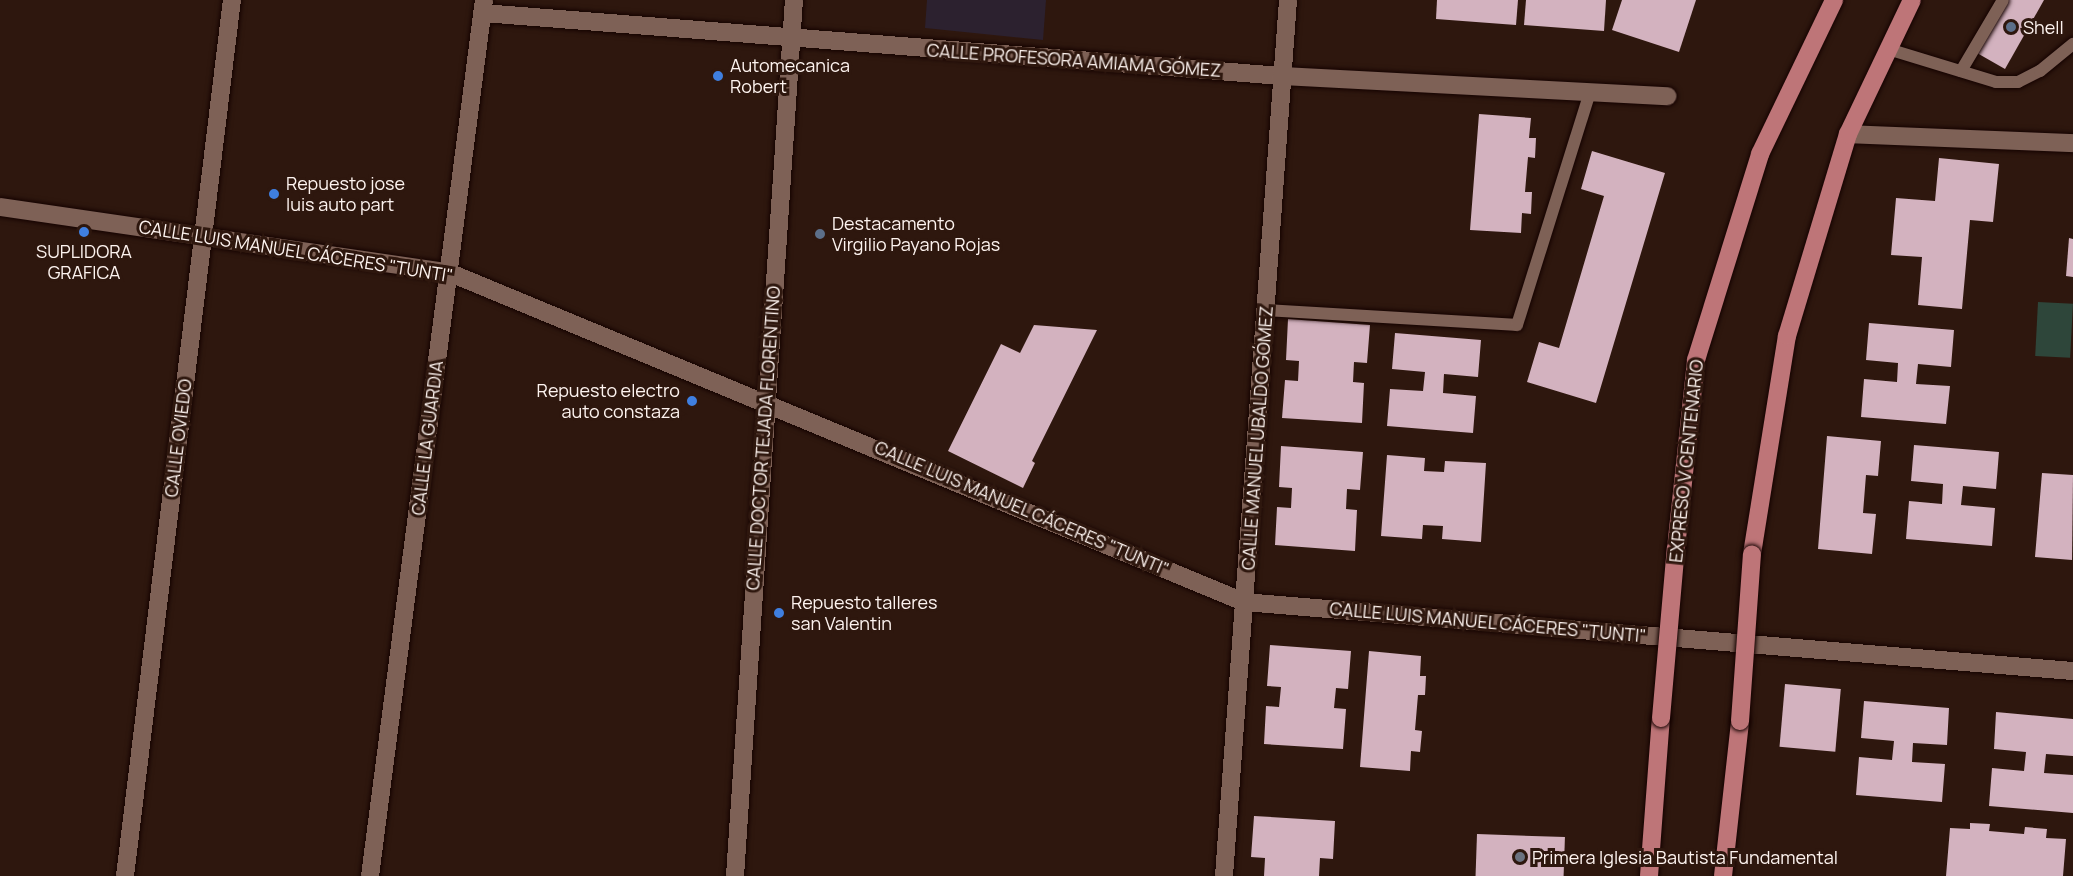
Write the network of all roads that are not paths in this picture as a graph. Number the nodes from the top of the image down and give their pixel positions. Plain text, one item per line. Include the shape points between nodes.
1 (232, 0) edge
2 (794, 0) edge
3 (1288, 0) edge
4 (1911, 0) edge
5 (2003, 0) edge
6 (1831, 4) edge
7 (484, 7) edge
8 (792, 39) junction
9 (2073, 44) edge
10 (1888, 49) junction
11 (1961, 71) junction
12 (1282, 76) junction
13 (1590, 92) junction
14 (1667, 96) dead end
15 (1848, 134) junction
16 (2073, 143) edge
17 (0, 207) edge
18 (202, 234) junction
19 (448, 272) junction
20 (1267, 310) junction
21 (765, 400) junction
22 (1244, 602) junction
23 (2073, 671) edge
24 (125, 876) edge
25 (370, 876) edge
26 (735, 876) edge
27 (1224, 876) edge
28 (1649, 876) edge
29 (1723, 876) edge

1 - 18 street, CALLE OVIEDO
2 - 8 street, CALLE DOCTOR TEJADA FLORENTINO
3 - 12 street, CALLE MANUEL UBALDO GÓMEZ
4 - 10 main road
5 - 11 lane
6 - 28 main road, EXPRESO V CENTENARIO, bridge via 1760,154 1696,360 1660,718
7 - 8 street, CALLE PROFESORA AMIAMA GÓMEZ
7 - 19 street, CALLE LA GUARDIA
8 - 12 street, CALLE PROFESORA AMIAMA GÓMEZ
8 - 21 street, CALLE DOCTOR TEJADA FLORENTINO
9 - 11 lane via 2040,71 2018,82 1996,82
10 - 11 lane
10 - 15 main road
12 - 13 street, CALLE PROFESORA AMIAMA GÓMEZ
12 - 20 street, CALLE MANUEL UBALDO GÓMEZ
13 - 14 street, CALLE PROFESORA AMIAMA GÓMEZ
13 - 20 lane via 1517,325
15 - 16 street
15 - 29 main road, bridge via 1787,336 1752,554 1740,721
17 - 18 street, CALLE LUIS MANUEL CÁCERES "TUNTI"
18 - 19 street, CALLE LUIS MANUEL CÁCERES "TUNTI"
18 - 24 street, CALLE OVIEDO
19 - 21 street, CALLE LUIS MANUEL CÁCERES "TUNTI"
19 - 25 street, CALLE LA GUARDIA
20 - 22 street, CALLE MANUEL UBALDO GÓMEZ
21 - 22 street, CALLE LUIS MANUEL CÁCERES "TUNTI"
21 - 26 street, CALLE DOCTOR TEJADA FLORENTINO
22 - 23 street, CALLE LUIS MANUEL CÁCERES "TUNTI"
22 - 27 street, CALLE MANUEL UBALDO GÓMEZ

